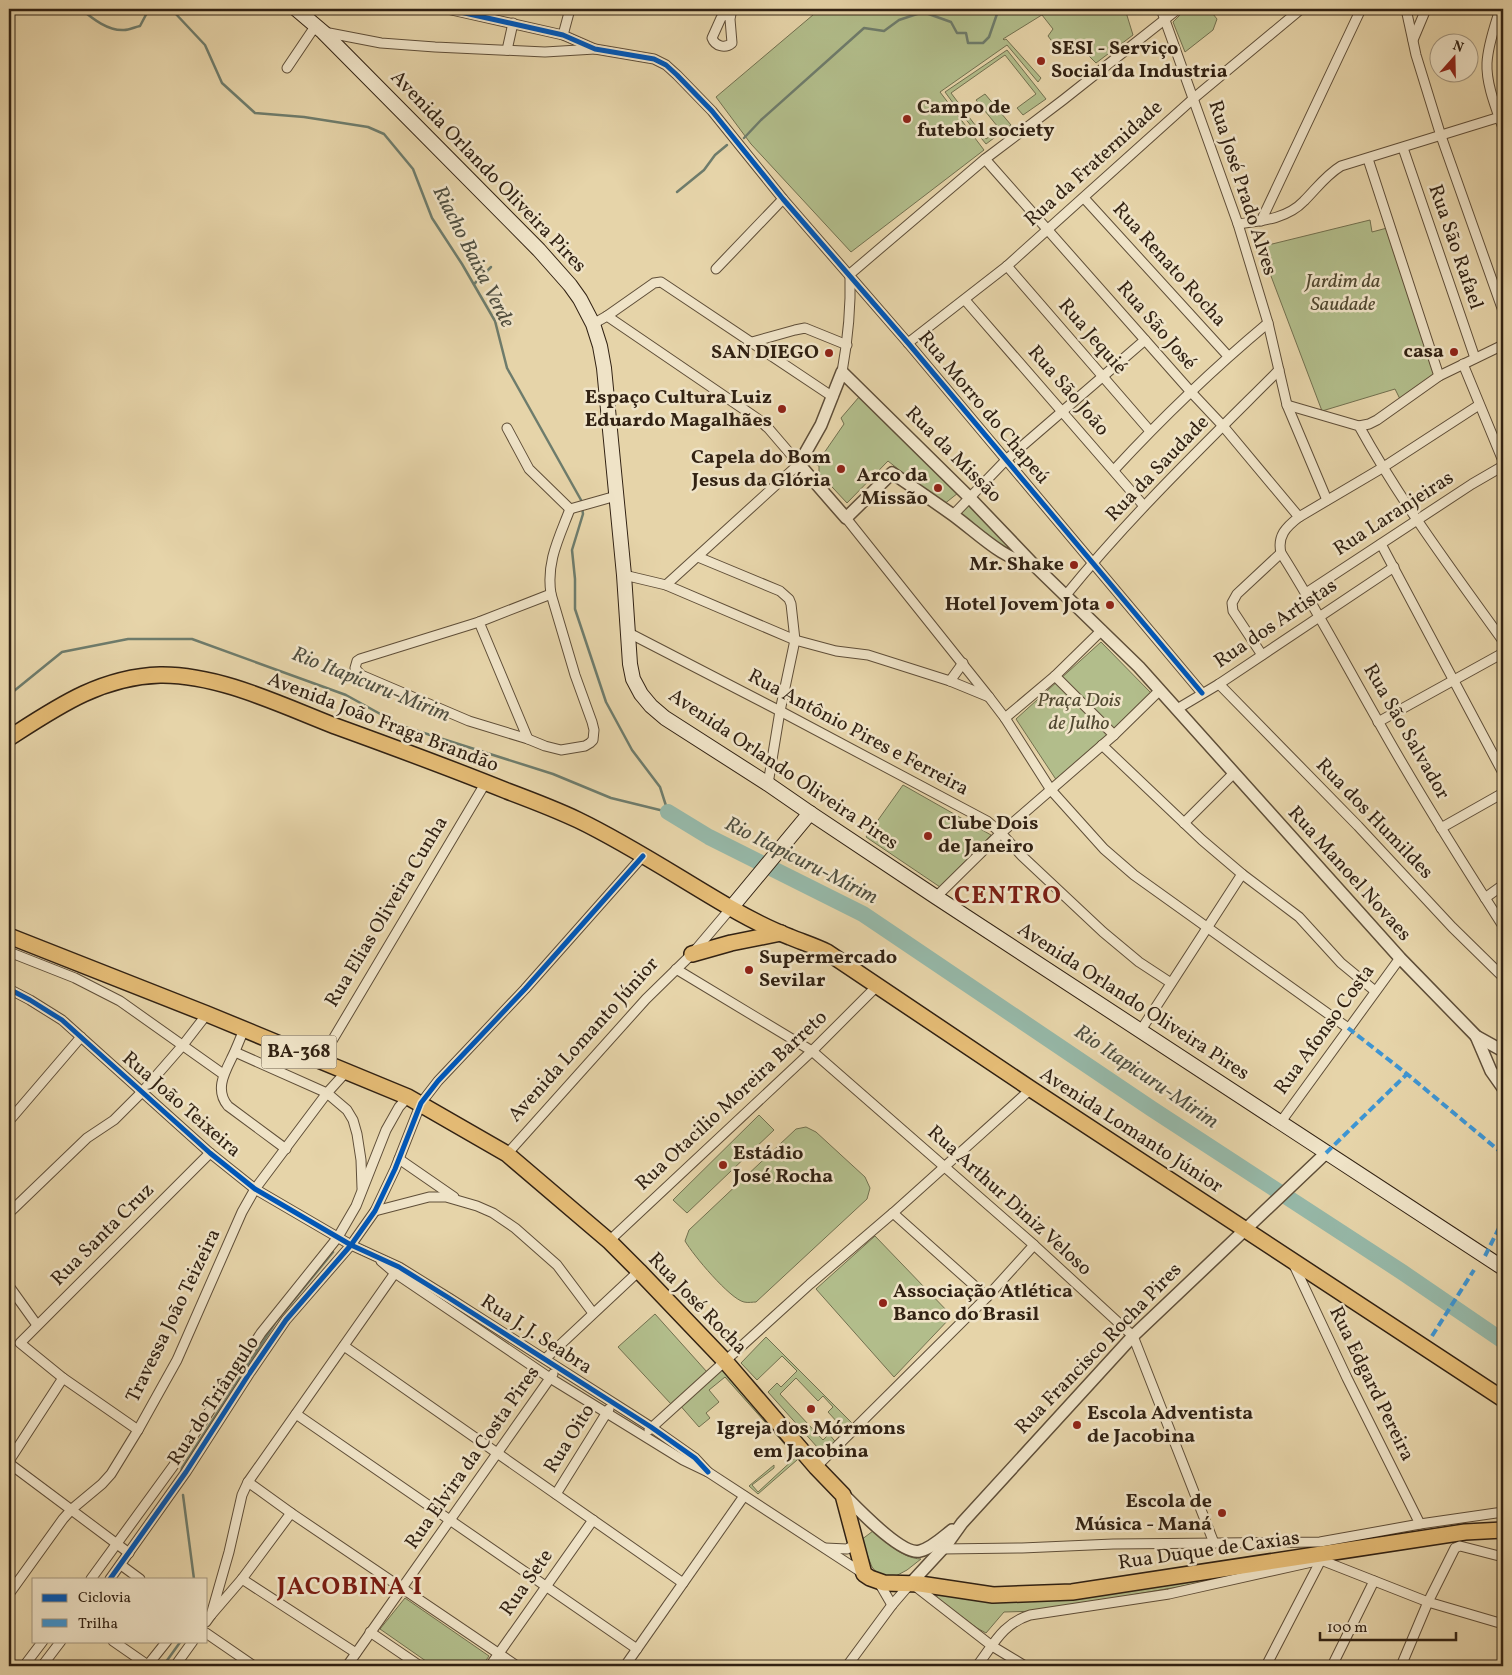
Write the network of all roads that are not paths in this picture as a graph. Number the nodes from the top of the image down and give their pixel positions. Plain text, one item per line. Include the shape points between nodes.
1 (296, 9) edge
2 (447, 9) edge
3 (570, 9) edge
4 (731, 9) edge
5 (1161, 9) edge
6 (1178, 9) edge
7 (1301, 9) edge
8 (1361, 9) edge
9 (1406, 9) edge
10 (1426, 9) edge
11 (1500, 9) edge
12 (1165, 19) junction
13 (513, 24) junction
14 (319, 28) junction
15 (567, 36) junction
16 (1413, 40) junction
17 (595, 49) junction
18 (507, 50) junction
19 (570, 51) junction
20 (287, 68) dead end
21 (1194, 98) junction
22 (1501, 116) edge
23 (1503, 128) edge
24 (1441, 136) junction
25 (1403, 148) junction
26 (985, 159) junction
27 (1368, 159) junction
28 (1084, 198) junction
29 (783, 199) junction
30 (1261, 221) junction
31 (1238, 224) junction
32 (1048, 230) junction
33 (1007, 266) junction
34 (716, 269) dead end
35 (850, 274) junction
36 (965, 300) junction
37 (1503, 311) edge
38 (607, 316) junction
39 (1268, 323) junction
40 (593, 324) junction
41 (1145, 340) junction
42 (752, 342) junction
43 (908, 343) junction
44 (847, 345) junction
45 (1503, 345) edge
46 (1228, 356) junction
47 (1475, 358) junction
48 (1463, 364) junction
49 (1279, 370) junction
50 (842, 372) junction
51 (1103, 376) junction
52 (1439, 376) junction
53 (1191, 392) junction
54 (833, 397) junction
55 (1287, 405) junction
56 (1480, 405) junction
57 (1062, 411) junction
58 (1223, 426) junction
59 (1359, 426) junction
60 (507, 428) dead end
61 (1150, 431) junction
62 (1006, 460) junction
63 (1503, 461) edge
64 (799, 464) junction
65 (1503, 466) edge
66 (1382, 468) junction
67 (1114, 470) junction
68 (616, 496) junction
69 (969, 497) junction
70 (1326, 500) junction
71 (577, 506) junction
72 (1144, 506) junction
73 (953, 515) junction
74 (1299, 517) junction
75 (846, 518) junction
76 (1417, 521) junction
77 (1381, 544) junction
78 (1281, 553) junction
79 (698, 557) junction
80 (1092, 562) junction
81 (1035, 566) junction
82 (1394, 567) junction
83 (624, 575) junction
84 (666, 585) junction
85 (1306, 593) junction
86 (550, 594) junction
87 (1066, 595) junction
88 (1320, 616) junction
89 (479, 622) junction
90 (1102, 630) junction
91 (627, 632) junction
92 (795, 640) junction
93 (1503, 640) edge
94 (1503, 653) edge
95 (1262, 655) junction
96 (964, 663) junction
97 (1055, 676) junction
98 (950, 681) junction
99 (1454, 681) junction
100 (1220, 684) junction
101 (1160, 690) junction
102 (1202, 693) junction
103 (989, 697) junction
104 (1177, 709) junction
105 (780, 710) junction
106 (1005, 718) junction
107 (1378, 722) junction
108 (1114, 735) junction
109 (9, 738) edge
110 (528, 740) junction
111 (1102, 745) junction
112 (1234, 773) junction
113 (1503, 773) edge
114 (486, 782) junction
115 (768, 784) junction
116 (1050, 790) junction
117 (1503, 793) edge
118 (810, 814) junction
119 (1184, 823) junction
120 (1441, 828) junction
121 (1001, 833) junction
122 (644, 856) junction
123 (1242, 874) junction
124 (1503, 885) edge
125 (936, 897) junction
126 (1485, 898) junction
127 (735, 903) junction
128 (1503, 926) edge
129 (1208, 927) junction
130 (781, 933) junction
131 (9, 936) edge
132 (9, 952) edge
133 (692, 954) junction
134 (1400, 958) junction
135 (676, 969) junction
136 (108, 974) junction
137 (1503, 977) edge
138 (1171, 983) junction
139 (878, 985) junction
140 (9, 989) edge
141 (100, 990) junction
142 (1375, 991) junction
143 (207, 1014) junction
144 (1348, 1028) junction
145 (244, 1029) junction
146 (1141, 1030) junction
147 (1476, 1036) junction
148 (81, 1037) junction
149 (183, 1045) junction
150 (812, 1051) junction
151 (1503, 1051) edge
152 (235, 1052) junction
153 (320, 1061) junction
154 (346, 1072) junction
155 (223, 1074) junction
156 (1503, 1088) edge
157 (1031, 1089) junction
158 (142, 1092) junction
159 (327, 1094) junction
160 (415, 1100) junction
161 (9, 1122) edge
162 (1280, 1123) junction
163 (286, 1149) junction
164 (210, 1153) junction
165 (507, 1154) junction
166 (1321, 1158) junction
167 (399, 1159) junction
168 (945, 1167) junction
169 (255, 1189) junction
170 (363, 1191) junction
171 (458, 1200) junction
172 (375, 1211) junction
173 (9, 1213) edge
174 (893, 1213) junction
175 (1249, 1225) junction
176 (338, 1237) junction
177 (608, 1241) junction
178 (351, 1245) junction
179 (1034, 1245) junction
180 (1291, 1260) junction
181 (1503, 1268) edge
182 (397, 1270) junction
183 (638, 1271) junction
184 (9, 1286) edge
185 (987, 1297) junction
186 (449, 1298) junction
187 (444, 1306) junction
188 (593, 1313) junction
189 (37, 1325) junction
190 (1133, 1336) junction
191 (344, 1346) junction
192 (545, 1359) junction
193 (724, 1361) junction
194 (557, 1368) junction
195 (63, 1378) junction
196 (550, 1378) junction
197 (1503, 1399) edge
198 (614, 1402) junction
199 (607, 1413) junction
200 (296, 1414) junction
201 (651, 1427) junction
202 (138, 1430) junction
203 (644, 1436) junction
204 (498, 1454) junction
205 (9, 1461) edge
206 (816, 1467) junction
207 (708, 1472) junction
208 (248, 1482) junction
209 (556, 1494) junction
210 (843, 1495) junction
211 (744, 1496) junction
212 (72, 1509) junction
213 (1503, 1512) edge
214 (291, 1514) junction
215 (451, 1520) junction
216 (594, 1520) junction
217 (962, 1523) junction
218 (1420, 1524) junction
219 (1503, 1530) edge
220 (1214, 1543) junction
221 (117, 1544) junction
222 (856, 1544) junction
223 (824, 1548) junction
224 (942, 1549) junction
225 (1322, 1552) junction
226 (129, 1553) junction
227 (1503, 1557) edge
228 (121, 1565) junction
229 (864, 1574) junction
230 (92, 1578) edge
231 (111, 1578) edge
232 (139, 1578) edge
233 (242, 1579) junction
234 (878, 1581) junction
235 (1374, 1581) junction
236 (683, 1583) junction
237 (915, 1584) junction
238 (546, 1586) junction
239 (403, 1589) junction
240 (9, 1594) edge
241 (1428, 1602) junction
242 (892, 1605) junction
243 (208, 1618) edge
244 (1503, 1624) edge
245 (370, 1632) junction
246 (208, 1634) edge
247 (42, 1642) edge
248 (60, 1642) edge
249 (114, 1642) edge
250 (166, 1642) edge
251 (192, 1642) edge
252 (992, 1646) junction
253 (637, 1649) junction
254 (356, 1653) junction
255 (499, 1653) junction
256 (1401, 1665) edge
257 (24, 1666) edge
258 (42, 1666) edge
259 (148, 1666) edge
260 (174, 1666) edge
261 (254, 1666) edge
262 (347, 1666) edge
263 (420, 1666) edge
264 (490, 1666) edge
265 (518, 1666) edge
266 (625, 1666) edge
267 (847, 1666) edge
268 (977, 1666) edge
269 (1025, 1666) edge
270 (1266, 1666) edge
271 (1332, 1666) edge
272 (1412, 1666) edge

1 - 14 main road, Avenida Orlando Oliveira Pires
2 - 13 street
3 - 15 street
4 - 4 street via 721,18 712,38 721,46 729,46 733,40
5 - 12 street, Rua José Prado Alves
6 - 12 street
7 - 21 street, Rua da Fraternidade
8 - 30 street
9 - 16 street
10 - 16 street
11 - 22 street via 1487,60
12 - 21 street, Rua José Prado Alves
12 - 26 street
13 - 15 street
13 - 18 street
14 - 18 street via 381,43
14 - 20 street
14 - 40 main road, Avenida Orlando Oliveira Pires via 539,250 570,284
15 - 17 street
15 - 19 street
16 - 24 street
17 - 19 street
17 - 29 street, Rua Morro do Chapeú via 654,59 666,65 712,111
18 - 19 street
21 - 28 street, Rua da Fraternidade
21 - 31 street, Rua José Prado Alves
22 - 23 street
22 - 24 street
24 - 25 street
24 - 37 street
25 - 27 street
25 - 47 street, Rua São Rafael
26 - 32 street, Rua São José
26 - 35 street
27 - 30 street via 1332,171 1303,203 1289,212
27 - 52 street
28 - 32 street, Rua da Fraternidade
28 - 46 street, Rua Renato Rocha
29 - 34 street
29 - 35 street, Rua Morro do Chapeú
30 - 31 street
31 - 39 street, Rua José Prado Alves
32 - 33 street, Rua da Fraternidade
32 - 41 street, Rua São José
33 - 36 street, Rua da Fraternidade
33 - 51 street, Rua Jequié
35 - 43 street, Rua Morro do Chapeú
35 - 44 street
36 - 43 street, Rua da Fraternidade
36 - 57 street, Rua São João
38 - 40 street
38 - 42 street via 659,282
38 - 64 street via 758,419
39 - 46 street
39 - 49 street
40 - 68 main road, Avenida Orlando Oliveira Pires via 604,368
41 - 51 street
41 - 53 street, Rua São José
42 - 44 street via 805,328
42 - 54 street
43 - 62 street, Rua Morro do Chapeú
44 - 50 street
45 - 47 street
46 - 53 street
47 - 48 street
48 - 52 street
48 - 56 street
49 - 55 street
49 - 58 street, Rua da Saudade
50 - 54 street
50 - 69 street, Rua da Missão
51 - 57 street
51 - 61 street, Rua Jequié
52 - 59 street via 1377,420
53 - 58 street, Rua São José
53 - 61 street
54 - 64 street
55 - 59 street
55 - 70 street
56 - 63 street
56 - 66 street
57 - 62 street
57 - 67 street, Rua São João
58 - 72 street, Rua da Saudade
58 - 74 street, Rua São José
59 - 66 street
60 - 71 street via 529,470
61 - 67 street
62 - 69 street
62 - 80 street, Rua Morro do Chapeú
64 - 75 street
64 - 79 street
65 - 76 street, Rua Laranjeiras
66 - 70 street
66 - 76 street
67 - 72 street, Rua São João
68 - 71 street
68 - 83 main road, Avenida Orlando Oliveira Pires
69 - 73 street
69 - 81 street, Rua da Missão
70 - 74 street
71 - 86 street via 551,563
72 - 80 street, Rua da Saudade
73 - 75 street, Rua da Missão via 892,473
73 - 81 street, Rua da Missão via 1005,555
74 - 78 street via 1282,534
75 - 96 street
76 - 77 street, Rua Laranjeiras
76 - 93 street
77 - 82 street
77 - 85 street, Rua Laranjeiras
78 - 85 street, Rua São Salvador
78 - 95 street via 1232,603 1233,611
79 - 84 street
79 - 92 street via 785,595 791,604
80 - 87 street, Rua da Saudade
80 - 102 street, Rua Morro do Chapeú
81 - 87 street, Rua da Missão
82 - 88 street, Rua dos Artistas
82 - 99 street
83 - 84 street
83 - 91 main road, Avenida Orlando Oliveira Pires
84 - 92 street
85 - 88 street, Rua São Salvador
86 - 89 street
86 - 110 street via 594,735 584,746 561,750
87 - 90 street, Rua da Missão
88 - 95 street, Rua dos Artistas
88 - 107 street, Rua São Salvador
89 - 110 street
89 - 110 street via 360,659 355,668 361,674 428,704
90 - 97 street
90 - 101 street
91 - 105 street, Rua Antônio Pires e Ferreira
91 - 115 main road, Avenida Orlando Oliveira Pires via 633,679 651,706
92 - 98 street via 836,651 868,655
92 - 105 street
94 - 99 street
95 - 100 street, Rua dos Artistas
96 - 98 street
96 - 103 street
97 - 106 street
97 - 108 street
98 - 103 street
99 - 107 street
99 - 113 street
100 - 102 street, Rua dos Artistas
100 - 137 street, Rua dos Humildes
101 - 104 street
101 - 108 street
102 - 104 street, Rua dos Artistas
103 - 106 street
104 - 112 street, Rua Manoel Novaes
105 - 115 street
105 - 121 street, Rua Antônio Pires e Ferreira via 988,821
106 - 116 street
107 - 120 street, Rua São Salvador
108 - 111 street
109 - 114 main road, Avenida João Fraga Brandão via 72,698 97,687 138,677 181,676 210,680 263,698
111 - 116 street
111 - 119 street
112 - 119 street
112 - 134 street, Rua Manoel Novaes
114 - 122 main road, Avenida João Fraga Brandão via 579,821
114 - 153 street, Rua Elias Oliveira Cunha
115 - 118 main road, Avenida Orlando Oliveira Pires
116 - 121 street
116 - 129 street via 1118,862
117 - 120 street
118 - 125 main road, Avenida Orlando Oliveira Pires
118 - 127 main road
119 - 123 street
120 - 126 street, Rua São Salvador
121 - 125 street
121 - 138 street, Rua Antônio Pires e Ferreira via 1103,932
122 - 127 main road, Avenida João Fraga Brandão
122 - 160 street via 532,981 438,1081
123 - 129 street
123 - 142 street via 1299,917 1341,963
124 - 126 street
125 - 146 main road, Avenida Orlando Oliveira Pires
126 - 128 street, Rua São Salvador
127 - 130 main road, Avenida Lomanto Júnior
127 - 133 street, Avenida Lomanto Júnior
129 - 138 street
129 - 144 street
130 - 133 main road
130 - 139 main road, Avenida Lomanto Júnior via 827,952
131 - 136 main road, BA-368
132 - 141 street
133 - 135 street, Avenida Lomanto Júnior
134 - 142 street, Rua Afonso Costa
134 - 147 street, Rua Manoel Novaes
135 - 150 street, Rua Arthur Diniz Veloso
135 - 165 street, Avenida Lomanto Júnior
136 - 141 street
136 - 143 main road, BA-368
138 - 146 street
139 - 150 street, Rua Otacilio Moreira Barreto
139 - 157 main road, Avenida Lomanto Júnior
140 - 148 street, Rua João Teixeira via 48,1010
141 - 149 street
142 - 144 street, Rua Afonso Costa
143 - 145 main road, BA-368
143 - 149 street
144 - 162 street, Rua Afonso Costa
145 - 152 street
145 - 153 main road, BA-368
146 - 162 main road, Avenida Orlando Oliveira Pires
147 - 151 street, Rua Manoel Novaes
147 - 156 street via 1491,1071
148 - 158 street, Rua João Teixeira
148 - 161 street
149 - 155 street
149 - 158 street
150 - 168 street, Rua Arthur Diniz Veloso
150 - 177 street, Rua Otacilio Moreira Barreto
152 - 155 street
152 - 159 street
153 - 154 main road, BA-368
154 - 159 street, Travessa João Teizeira
154 - 160 main road, BA-368
155 - 163 street via 222,1096 228,1106
157 - 168 street
157 - 175 main road, Avenida Lomanto Júnior
158 - 164 street, Rua João Teixeira
158 - 173 street via 114,1120 87,1138
159 - 163 street, Travessa João Teizeira
159 - 170 street via 347,1110 353,1120
160 - 165 main road, BA-368
160 - 167 street, Rua do Triângulo
160 - 170 street, Rua do Triângulo via 399,1107 386,1130
162 - 166 main road, Avenida Orlando Oliveira Pires
163 - 169 street, Travessa João Teizeira
164 - 169 street, Rua João Teixeira
164 - 189 street, Rua Santa Cruz
165 - 177 main road, Rua José Rocha / BA-368
166 - 175 street, Rua Francisco Rocha Pires
166 - 181 main road, Avenida Orlando Oliveira Pires
167 - 171 street
167 - 172 street, Rua do Triângulo
168 - 174 street
168 - 179 street, Rua Arthur Diniz Veloso
169 - 176 street, Rua João Teixeira
169 - 202 street, Travessa João Teizeira via 177,1360
170 - 176 street, Rua do Triângulo
171 - 172 street via 429,1197
171 - 188 street via 477,1206 515,1228 557,1265
172 - 178 street, Rua do Triângulo
174 - 185 street
174 - 193 street
175 - 180 main road, Avenida Lomanto Júnior
175 - 190 street, Rua Francisco Rocha Pires
176 - 178 street, Rua J. J. Seabra
176 - 221 street, Rua do Triângulo via 261,1333 174,1465
177 - 183 main road, Rua José Rocha / BA-368
178 - 182 street, Rua J. J. Seabra
178 - 226 street, Rua do Triângulo via 286,1320
179 - 185 street
179 - 190 street, Rua Arthur Diniz Veloso
180 - 197 main road, Avenida Lomanto Júnior
180 - 218 street, Rua Edgard Pereira
182 - 186 street, Rua J. J. Seabra
182 - 187 street, Rua J. J. Seabra
182 - 191 street
183 - 188 street
183 - 193 main road, Rua José Rocha / BA-368
184 - 189 street
185 - 206 street
186 - 187 street
186 - 192 street, Rua J. J. Seabra
187 - 196 street, Rua J. J. Seabra
188 - 192 street
189 - 195 street, Rua Santa Cruz via 20,1343
190 - 217 street, Rua Francisco Rocha Pires
190 - 220 street, Rua Arthur Diniz Veloso
191 - 200 street
191 - 204 street
192 - 194 street, Rua J. J. Seabra
193 - 201 street
193 - 206 main road, Rua José Rocha
194 - 196 street, Rua Elvira da Costa Pires
194 - 198 street, Rua J. J. Seabra
195 - 202 street
195 - 205 street
196 - 199 street, Rua J. J. Seabra
196 - 204 street, Rua Elvira da Costa Pires
198 - 199 street, Rua Oito
198 - 201 street, Rua J. J. Seabra
199 - 203 street, Rua J. J. Seabra
199 - 209 street, Rua Oito
200 - 208 street
200 - 215 street
201 - 203 street
201 - 207 street, Rua J. J. Seabra via 687,1452
202 - 212 street, Travessa João Teizeira via 102,1484
203 - 207 street, Rua J. J. Seabra
204 - 209 street
204 - 215 street, Rua Elvira da Costa Pires
205 - 212 street
206 - 210 main road, Rua José Rocha
207 - 211 street, Rua J. J. Seabra
208 - 214 street
208 - 243 street
209 - 216 street
210 - 217 street via 912,1552 920,1552
210 - 222 main road
211 - 223 street, Rua J. J. Seabra
211 - 236 street
212 - 221 street
212 - 240 street, Travessa João Teizeira
213 - 218 street, Rua Duque de Caxias
214 - 233 street
214 - 239 street
215 - 238 street
215 - 239 street, Rua Elvira da Costa Pires
216 - 236 street
216 - 238 street, Rua Sete
217 - 224 street, Rua Francisco Rocha Pires
218 - 225 street, Rua Duque de Caxias
219 - 225 main road, Rua Duque de Caxias via 1465,1532
220 - 224 street, Rua Duque de Caxias
220 - 225 street, Rua Duque de Caxias
221 - 226 street
221 - 230 street, Rua do Triângulo
222 - 223 street via 847,1549
222 - 229 main road
223 - 229 street, Rua J. J. Seabra
224 - 237 street, Rua Francisco Rocha Pires
225 - 235 street
225 - 237 main road, Rua Duque de Caxias via 1062,1592 993,1595
225 - 252 street, Rua Duque de Caxias via 1169,1594 1019,1618 1010,1623
225 - 270 street
226 - 228 street, Rua do Triângulo
227 - 241 street via 1458,1546
228 - 231 street, Rua do Triângulo
228 - 232 street
229 - 234 main road
233 - 243 street
233 - 254 street
234 - 237 main road, Rua Duque de Caxias
234 - 242 street
235 - 241 street
235 - 271 street
236 - 253 street
237 - 242 street, Rua Francisco Rocha Pires
237 - 252 street
238 - 253 street
238 - 255 street, Rua Sete
239 - 245 street, Rua Elvira da Costa Pires
239 - 255 street
241 - 244 street
241 - 256 street
242 - 267 street, Rua Francisco Rocha Pires
245 - 254 street, Rua Elvira da Costa Pires
245 - 263 street
246 - 261 street
247 - 257 street
248 - 258 street
249 - 259 street
250 - 259 street
251 - 260 street
252 - 268 street, Rua Duque de Caxias
252 - 269 street
253 - 266 street
254 - 262 street, Rua Elvira da Costa Pires
255 - 264 street, Rua Sete
255 - 265 street
256 - 272 street

